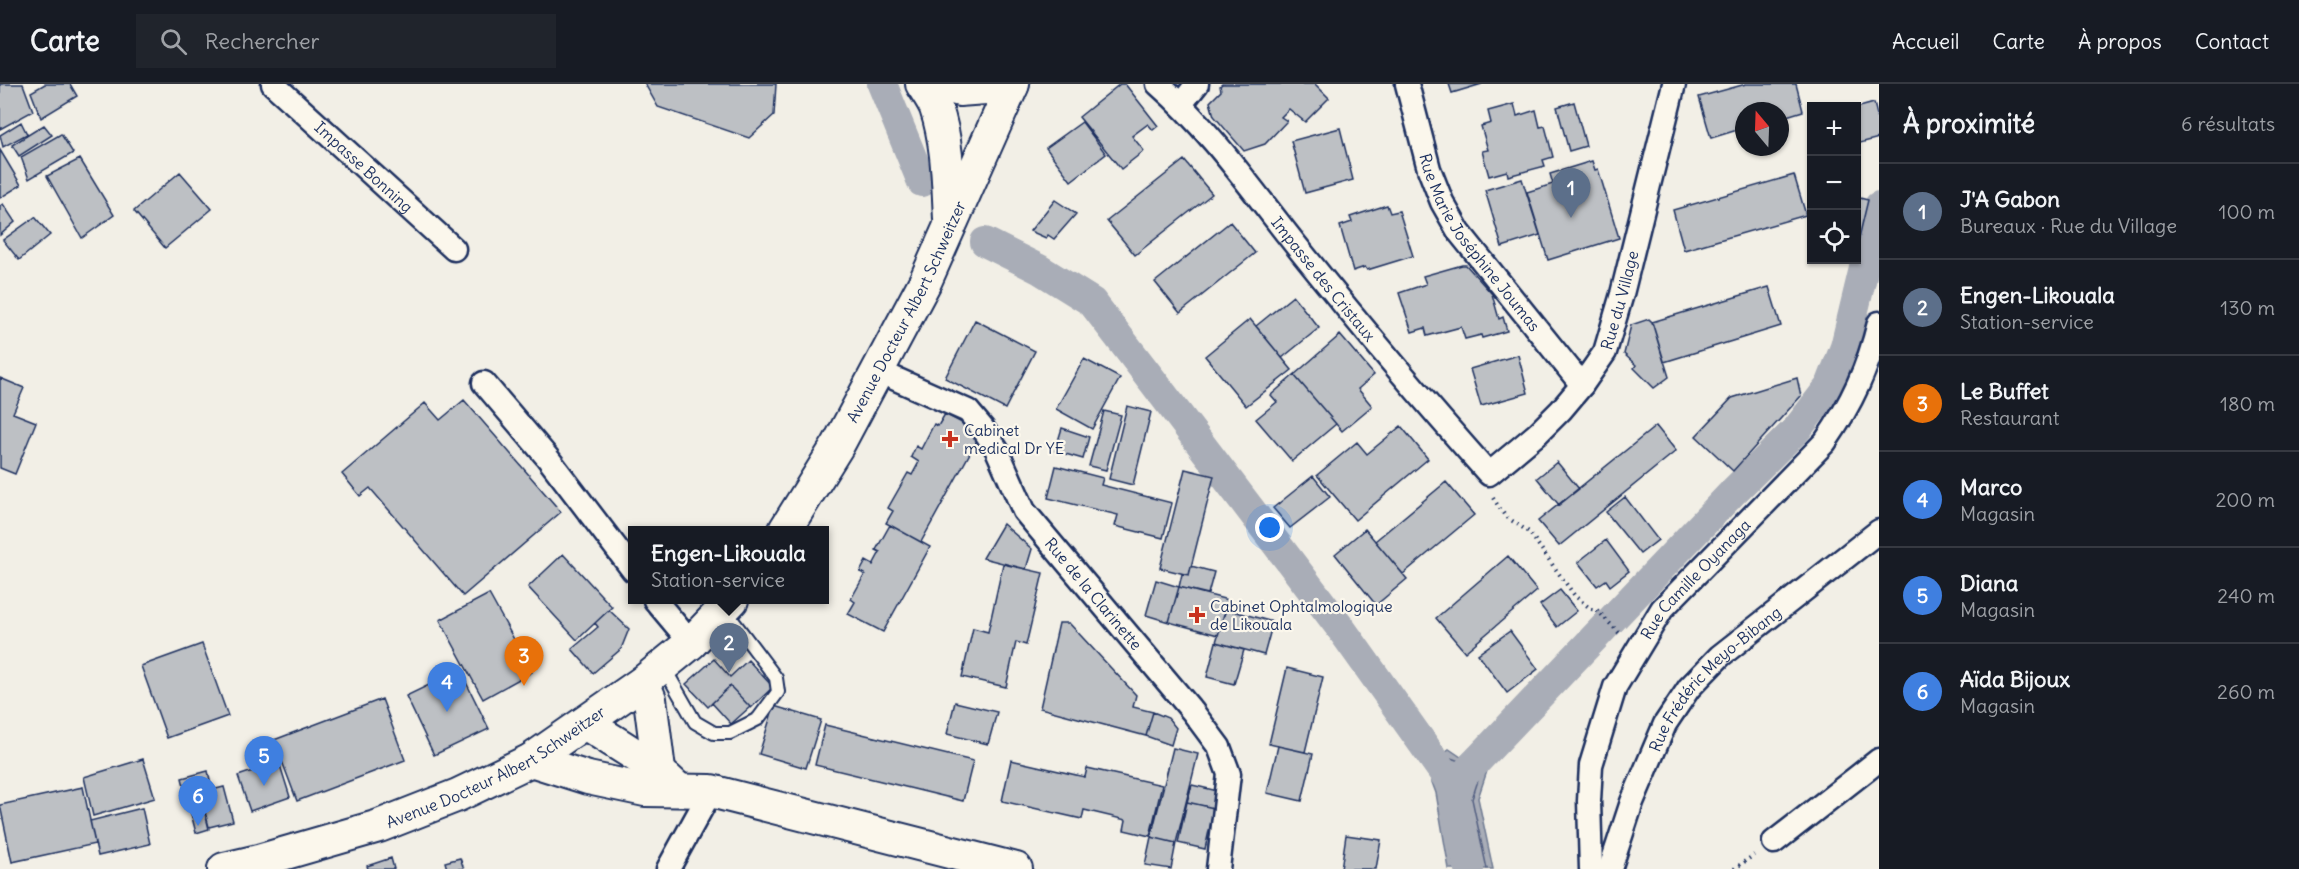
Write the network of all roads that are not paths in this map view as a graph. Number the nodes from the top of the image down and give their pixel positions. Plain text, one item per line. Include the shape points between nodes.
1 (273, 84) edge
2 (922, 84) edge
3 (944, 84) edge
4 (1158, 84) edge
5 (1197, 84) edge
6 (1407, 84) edge
7 (1674, 84) edge
8 (1013, 85) edge
9 (1181, 104) junction
10 (950, 223) junction
11 (454, 249) dead end
12 (1879, 323) edge
13 (878, 371) junction
14 (484, 383) dead end
15 (1582, 386) junction
16 (1489, 474) joint
17 (788, 526) edge
18 (1879, 531) edge
19 (628, 563) edge
20 (659, 604) edge
21 (728, 604) edge
22 (691, 643) junction
23 (653, 673) junction
24 (585, 723) junction
25 (531, 760) junction
26 (1879, 760) edge
27 (669, 780) junction
28 (711, 791) junction
29 (1774, 842) dead end
30 (225, 869) edge
31 (668, 869) edge
32 (1016, 869) edge
33 (1218, 869) edge
34 (1591, 869) edge
35 (1610, 869) edge

1 - 11 street, Impasse Bonning
2 - 10 main road via 936,107 947,173
3 - 8 main road via 959,90
4 - 9 street, Impasse des Cristaux
5 - 9 street
6 - 15 street, Rue Marie Joséphine Joumas via 1429,169 1453,222
7 - 15 street, Rue du Village via 1605,352
8 - 10 main road, Avenue Docteur Albert Schweitzer
9 - 16 street, Impasse des Cristaux via 1405,378
10 - 13 main road, Avenue Docteur Albert Schweitzer via 925,282
12 - 34 street, Rue Camille Oyanaga via 1867,368 1846,412 1825,442 1662,609 1615,687 1591,765
13 - 17 main road, Avenue Docteur Albert Schweitzer
13 - 33 street, Rue de la Clarinette via 968,411 979,423 997,450 1024,511 1219,747 1229,774
14 - 19 street via 547,457
15 - 16 street, Rue du Village via 1537,434
18 - 35 street, Rue Frédéric Meyo-Bibang via 1720,656 1689,688 1665,724 1632,802
20 - 22 street
21 - 22 main road, Avenue Docteur Albert Schweitzer
21 - 23 lane via 776,678 778,692 758,719 730,733 714,733 695,722
22 - 23 main road, Avenue Docteur Albert Schweitzer
23 - 24 main road, Avenue Docteur Albert Schweitzer
23 - 27 main road via 650,699
24 - 25 main road, Avenue Docteur Albert Schweitzer
24 - 27 main road
25 - 27 main road via 645,790
25 - 30 main road, Avenue Docteur Albert Schweitzer via 458,795 379,825
26 - 29 street
27 - 28 main road
28 - 31 street
28 - 32 main road

